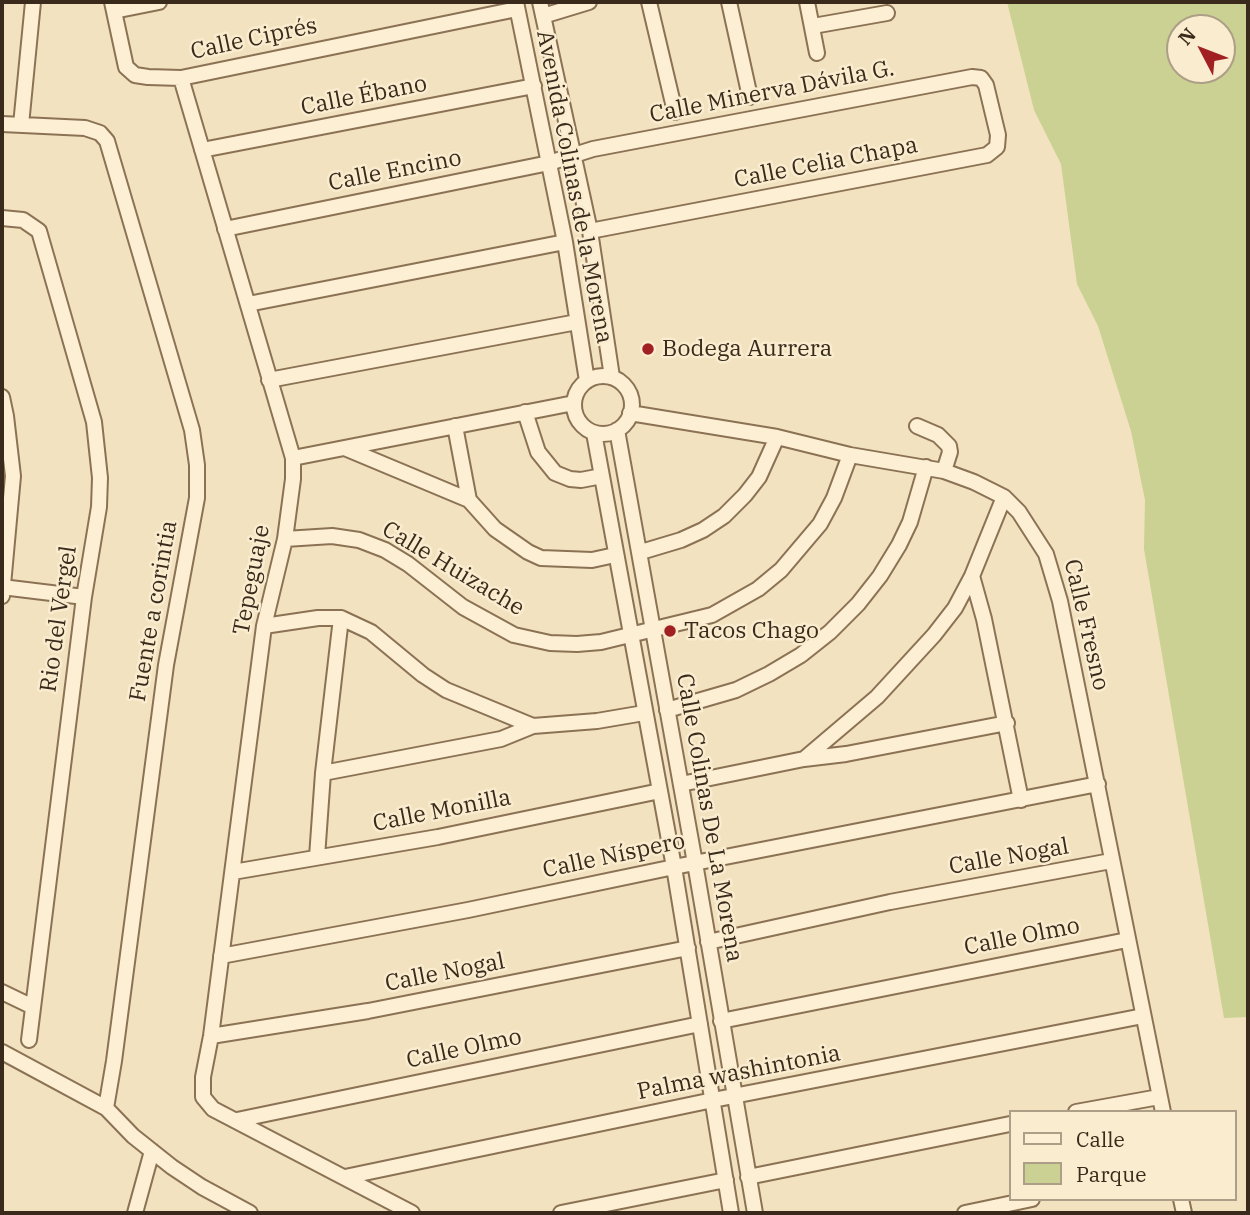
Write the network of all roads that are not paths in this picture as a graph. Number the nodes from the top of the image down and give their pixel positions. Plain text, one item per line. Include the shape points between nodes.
1 (33, 2) edge
2 (159, 2) edge
3 (589, 2) edge
4 (649, 2) edge
5 (729, 2) edge
6 (807, 2) edge
7 (516, 5) edge
8 (113, 6) edge
9 (541, 9) edge
10 (887, 13) dead end
11 (813, 26) junction
12 (817, 53) dead end
13 (181, 78) junction
14 (981, 78) joint
15 (534, 86) junction
16 (750, 97) dead end
17 (675, 113) dead end
18 (2, 124) edge
19 (20, 125) junction
20 (202, 150) junction
21 (573, 156) junction
22 (549, 163) junction
23 (2, 218) edge
24 (225, 229) junction
25 (590, 231) junction
26 (565, 242) junction
27 (248, 304) junction
28 (577, 322) junction
29 (612, 377) junction
30 (269, 380) junction
31 (587, 381) junction
32 (2, 397) edge
33 (574, 403) junction
34 (525, 412) junction
35 (630, 413) junction
36 (454, 425) junction
37 (917, 426) dead end
38 (617, 430) junction
39 (594, 433) junction
40 (777, 437) junction
41 (347, 449) junction
42 (850, 455) junction
43 (293, 458) junction
44 (926, 467) junction
45 (944, 471) junction
46 (603, 476) junction
47 (1004, 497) junction
48 (468, 500) junction
49 (285, 539) junction
50 (640, 552) junction
51 (615, 555) junction
52 (972, 576) junction
53 (2, 590) edge
54 (83, 597) junction
55 (341, 618) junction
56 (264, 626) junction
57 (652, 631) junction
58 (631, 635) junction
59 (667, 710) junction
60 (644, 713) junction
61 (1007, 723) junction
62 (533, 726) junction
63 (804, 759) junction
64 (323, 772) junction
65 (681, 784) junction
66 (1098, 784) junction
67 (660, 791) junction
68 (1021, 800) junction
69 (317, 857) junction
70 (1111, 862) junction
71 (695, 863) junction
72 (674, 867) junction
73 (233, 872) junction
74 (1127, 940) junction
75 (708, 942) junction
76 (688, 948) junction
77 (221, 956) junction
78 (2, 992) edge
79 (33, 1007) junction
80 (1143, 1016) junction
81 (721, 1021) junction
82 (700, 1024) junction
83 (211, 1035) junction
84 (29, 1040) dead end
85 (2, 1052) edge
86 (734, 1097) junction
87 (1159, 1097) junction
88 (713, 1100) junction
89 (106, 1108) junction
90 (1087, 1110) edge
91 (1162, 1110) edge
92 (237, 1121) junction
93 (1009, 1124) edge
94 (152, 1151) junction
95 (345, 1177) junction
96 (748, 1177) junction
97 (726, 1180) junction
98 (1022, 1201) edge
99 (135, 1213) edge
100 (250, 1213) edge
101 (412, 1213) edge
102 (561, 1213) edge
103 (732, 1213) edge
104 (755, 1213) edge
105 (965, 1213) edge

1 - 19 street
2 - 8 street
3 - 9 street
4 - 17 street
5 - 16 street
6 - 11 street
7 - 13 street, Calle Ciprés
7 - 15 street, Avenida Colinas de la Morena
8 - 13 street, Calle Ciprés via 126,67 141,77
9 - 21 street, Avenida Colinas de la Morena
10 - 11 street
11 - 12 street
13 - 20 street, Tepeguaje
14 - 21 street, Calle Minerva Dávila G.
14 - 25 street, Calle Celia Chapa via 998,135 997,147 987,155
15 - 20 street, Calle Ébano
15 - 22 street, Avenida Colinas de la Morena
18 - 19 street
19 - 89 street, Fuente a corintia via 85,128 107,141 192,430 198,480 166,664
20 - 24 street, Tepeguaje
21 - 22 street, Calle Encino
21 - 25 street, Avenida Colinas de la Morena
22 - 24 street, Calle Encino
22 - 26 street, Avenida Colinas de la Morena
23 - 54 street, Rio del Vergel via 23,220 39,231 88,398 99,451 99,508
24 - 27 street, Tepeguaje
25 - 29 street, Avenida Colinas de la Morena
26 - 27 street
26 - 28 street, Avenida Colinas de la Morena
27 - 30 street, Tepeguaje
28 - 30 street
28 - 31 street, Avenida Colinas de la Morena
29 - 31 street
29 - 35 street via 626,388
30 - 43 street, Tepeguaje
31 - 33 street
32 - 53 street via 13,476
33 - 34 street
33 - 39 street via 581,425
34 - 36 street
34 - 46 street via 538,452 555,472 581,480
35 - 38 street
35 - 40 street, Calle Fresno
36 - 41 street
36 - 48 street
37 - 45 street via 947,443 950,452
38 - 39 street
38 - 50 street, Calle Colinas De La Morena
39 - 46 street, Calle Colinas De La Morena
40 - 42 street, Calle Fresno
40 - 50 street via 759,477 724,516 692,535
41 - 43 street
41 - 48 street
42 - 44 street, Calle Fresno
42 - 57 street, Calle Huizache via 820,524 781,570 712,615
43 - 49 street, Tepeguaje
44 - 45 street, Calle Fresno
44 - 59 street via 899,545 858,604 830,632 801,655 736,690
45 - 47 street, Calle Fresno
46 - 51 street, Calle Colinas De La Morena
47 - 52 street
47 - 66 street, Calle Fresno via 1046,554
48 - 51 street via 495,529 541,558 592,560
49 - 56 street, Tepeguaje
49 - 58 street, Calle Huizache via 332,536 386,550 463,607 514,635 577,644
50 - 57 street, Calle Colinas De La Morena
51 - 58 street, Calle Colinas De La Morena
52 - 61 street
52 - 63 street via 955,608 908,666
53 - 54 street
54 - 79 street, Rio del Vergel
55 - 56 street
55 - 62 street via 371,632 446,690
55 - 64 street
56 - 73 street, Tepeguaje
57 - 58 street, Calle Huizache
57 - 59 street, Calle Colinas De La Morena
58 - 60 street, Calle Colinas De La Morena
59 - 65 street, Calle Colinas De La Morena
60 - 62 street
60 - 67 street, Calle Colinas De La Morena
61 - 63 street
61 - 68 street
62 - 64 street via 501,739
63 - 65 street
64 - 69 street
65 - 71 street, Calle Colinas De La Morena
66 - 68 street, Calle Níspero
66 - 70 street, Calle Fresno
67 - 69 street, Calle Monilla
67 - 72 street, Calle Colinas De La Morena
68 - 71 street, Calle Níspero
69 - 73 street, Calle Monilla
70 - 74 street, Calle Fresno
70 - 75 street, Calle Nogal via 890,902
71 - 72 street, Calle Níspero
71 - 75 street, Calle Colinas De La Morena
72 - 76 street, Calle Colinas De La Morena
72 - 77 street, Calle Níspero
73 - 77 street, Tepeguaje
74 - 80 street, Calle Fresno
74 - 81 street, Calle Olmo
75 - 81 street, Calle Colinas De La Morena
76 - 82 street, Calle Colinas De La Morena
76 - 83 street, Calle Nogal via 368,1011
77 - 83 street, Tepeguaje
78 - 79 street
79 - 84 street, Rio del Vergel
80 - 86 street, Palma washintonia
80 - 87 street, Calle Fresno
81 - 86 street, Calle Colinas De La Morena
82 - 88 street, Calle Colinas De La Morena
82 - 92 street, Calle Olmo
83 - 92 street, Tepeguaje via 201,1089 206,1103
85 - 89 street
86 - 88 street, Palma washintonia
86 - 96 street, Calle Colinas De La Morena
87 - 90 street
87 - 91 street, Calle Fresno
88 - 95 street, Palma washintonia
88 - 97 street, Calle Colinas De La Morena
89 - 94 street
92 - 95 street
93 - 96 street
94 - 99 street
94 - 100 street via 202,1187
95 - 101 street
96 - 104 street, Calle Colinas De La Morena
97 - 102 street
97 - 103 street, Calle Colinas De La Morena
98 - 105 street

